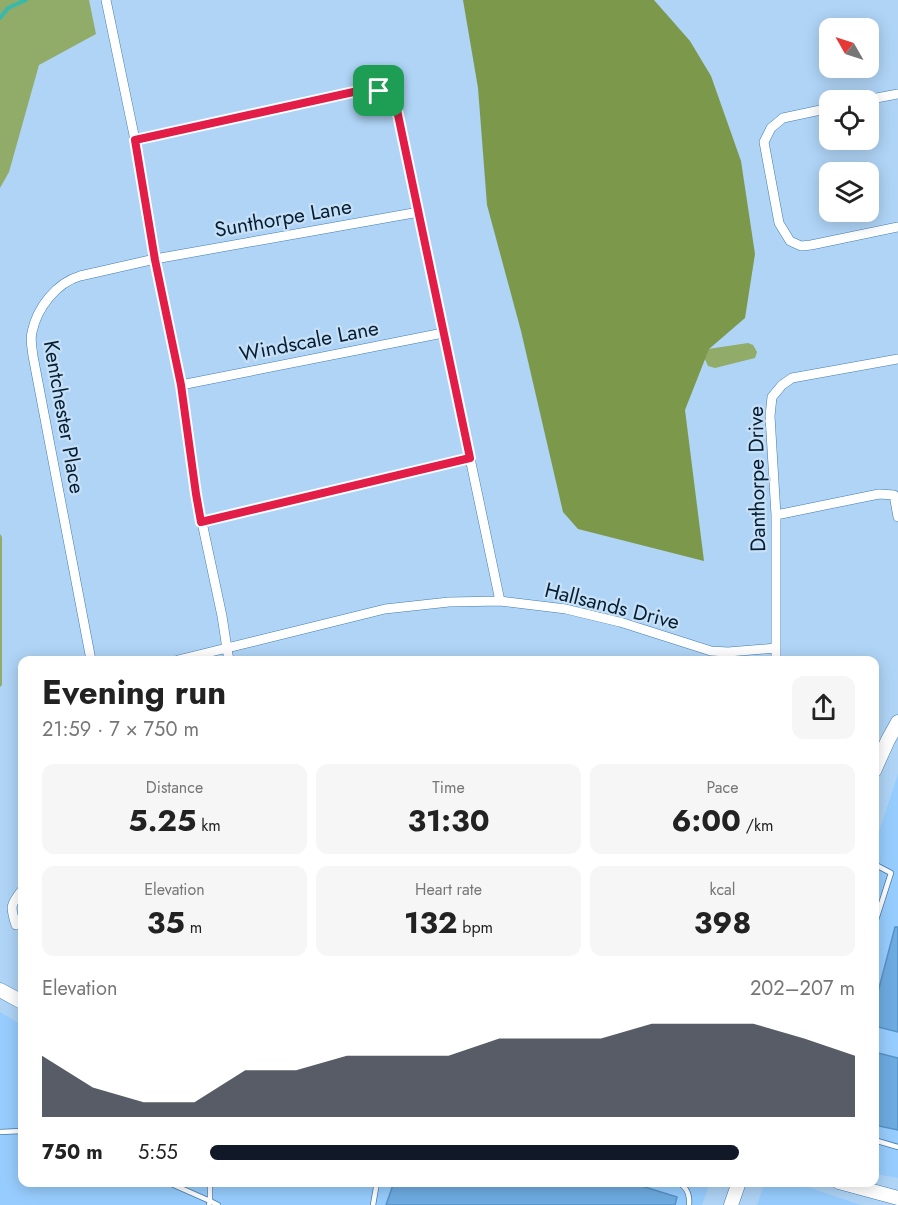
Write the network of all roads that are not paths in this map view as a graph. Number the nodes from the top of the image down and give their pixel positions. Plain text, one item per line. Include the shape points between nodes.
1 (106, 0) edge
2 (898, 94) edge
3 (879, 98) edge
4 (819, 110) edge
5 (135, 140) junction
6 (418, 212) junction
7 (898, 227) edge
8 (155, 260) junction
9 (443, 333) junction
10 (898, 358) edge
11 (181, 385) junction
12 (470, 458) junction
13 (776, 515) junction
14 (898, 517) edge
15 (201, 522) junction
16 (500, 601) junction
17 (776, 648) junction
18 (226, 649) junction
19 (90, 656) edge
20 (195, 656) edge
21 (228, 656) edge
22 (776, 656) edge
23 (898, 722) edge
24 (879, 760) edge
25 (879, 867) edge
26 (18, 895) edge
27 (879, 910) edge
28 (16, 925) dead end
29 (0, 990) edge
30 (18, 1000) edge
31 (18, 1131) edge
32 (0, 1132) edge
33 (879, 1141) edge
34 (898, 1147) edge
35 (177, 1187) edge
36 (210, 1187) edge
37 (376, 1187) edge
38 (684, 1187) edge
39 (737, 1187) edge
40 (857, 1187) edge
41 (898, 1198) edge
42 (210, 1203) edge
43 (218, 1205) edge
44 (373, 1205) edge
45 (689, 1205) edge
46 (731, 1205) edge

1 - 5 street
2 - 3 street
4 - 7 street via 783,118 771,128 764,142 780,224 790,241 811,245
5 - 6 street via 367,89 383,92 397,110
5 - 8 street
6 - 8 street, Sunthorpe Lane
6 - 9 street
8 - 11 street
8 - 19 street, Kentchester Place via 71,279 51,296 32,332 33,356
9 - 11 street, Windscale Lane
9 - 12 street
10 - 13 street, Danthorpe Drive via 792,378 772,397
11 - 15 street
12 - 15 street
12 - 16 street
13 - 14 street via 879,494 894,495
13 - 17 street, Danthorpe Drive
15 - 18 street
16 - 17 street, Hallsands Drive via 566,609 711,651
16 - 18 street, Hallsands Drive via 384,609
17 - 22 street, Danthorpe Drive
18 - 20 street, Hallsands Drive
18 - 21 street
23 - 24 street
25 - 27 lane via 891,873
26 - 28 street via 11,910
29 - 30 street
31 - 32 lane
33 - 34 lane
35 - 42 lane
36 - 42 lane
37 - 44 lane
38 - 45 lane
39 - 46 street
40 - 41 street
42 - 43 lane

